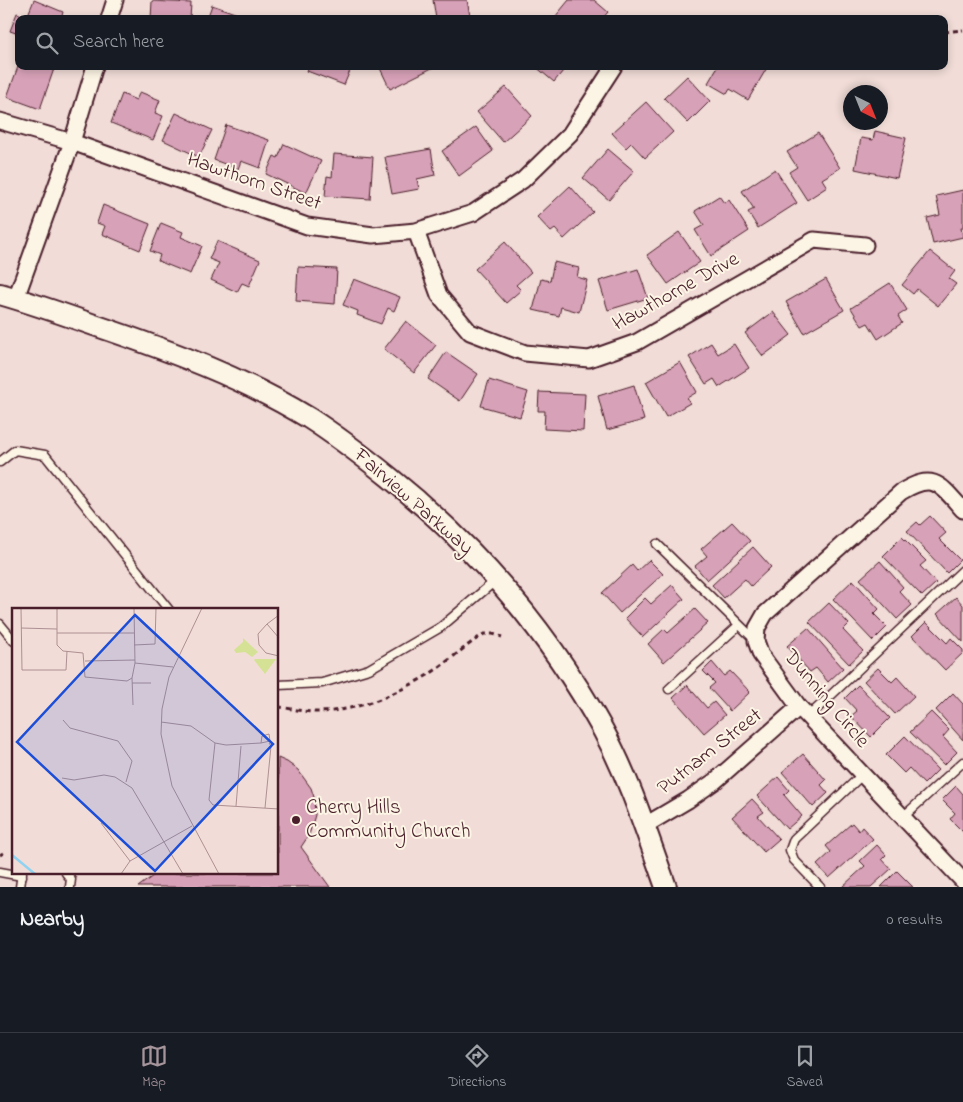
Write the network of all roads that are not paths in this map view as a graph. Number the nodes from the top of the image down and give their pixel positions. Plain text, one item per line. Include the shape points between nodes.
1 (115, 0) edge
2 (110, 15) edge
3 (94, 70) edge
4 (611, 70) edge
5 (0, 121) edge
6 (72, 142) junction
7 (416, 231) junction
8 (865, 245) dead end
9 (8, 296) edge
10 (0, 462) edge
11 (963, 510) edge
12 (657, 544) dead end
13 (963, 570) edge
14 (497, 579) junction
15 (167, 608) edge
16 (0, 624) edge
17 (739, 625) junction
18 (12, 639) edge
19 (756, 641) junction
20 (279, 685) edge
21 (669, 689) dead end
22 (804, 712) junction
23 (963, 762) edge
24 (863, 774) junction
25 (903, 817) junction
26 (644, 826) junction
27 (67, 874) edge
28 (22, 875) edge
29 (963, 881) edge
30 (20, 887) edge
31 (70, 887) edge
32 (666, 887) edge
33 (820, 887) edge

1 - 2 street
3 - 6 street
4 - 7 street, Hawthorn Street via 570,134 523,180 473,213
5 - 6 street, Hawthorn Street
6 - 7 street, Hawthorn Street via 307,226 373,235
6 - 9 street
7 - 8 street, Hawthorne Drive via 439,295 470,332 525,353 589,359 637,342 814,240
9 - 14 main road, Fairview Parkway via 160,347 232,378 309,418 406,491
10 - 15 lane via 15,450 45,455
11 - 19 street, Dunning Circle via 945,489 934,482 917,483 901,492 765,614 757,628
12 - 17 lane
13 - 22 lane
14 - 20 lane via 441,627 369,670 322,683
14 - 26 main road, Fairview Parkway via 538,628 574,682 624,774
16 - 18 lane
17 - 19 lane
17 - 21 lane
19 - 22 street, Dunning Circle via 761,655
22 - 24 street, Dunning Circle
22 - 26 street, Putnam Street via 715,781
23 - 25 lane
24 - 25 street, Dunning Circle
24 - 33 lane via 794,839 790,850 794,860
25 - 29 street, Dunning Circle
26 - 32 main road, Fairview Parkway
27 - 31 lane via 71,879
28 - 30 lane

